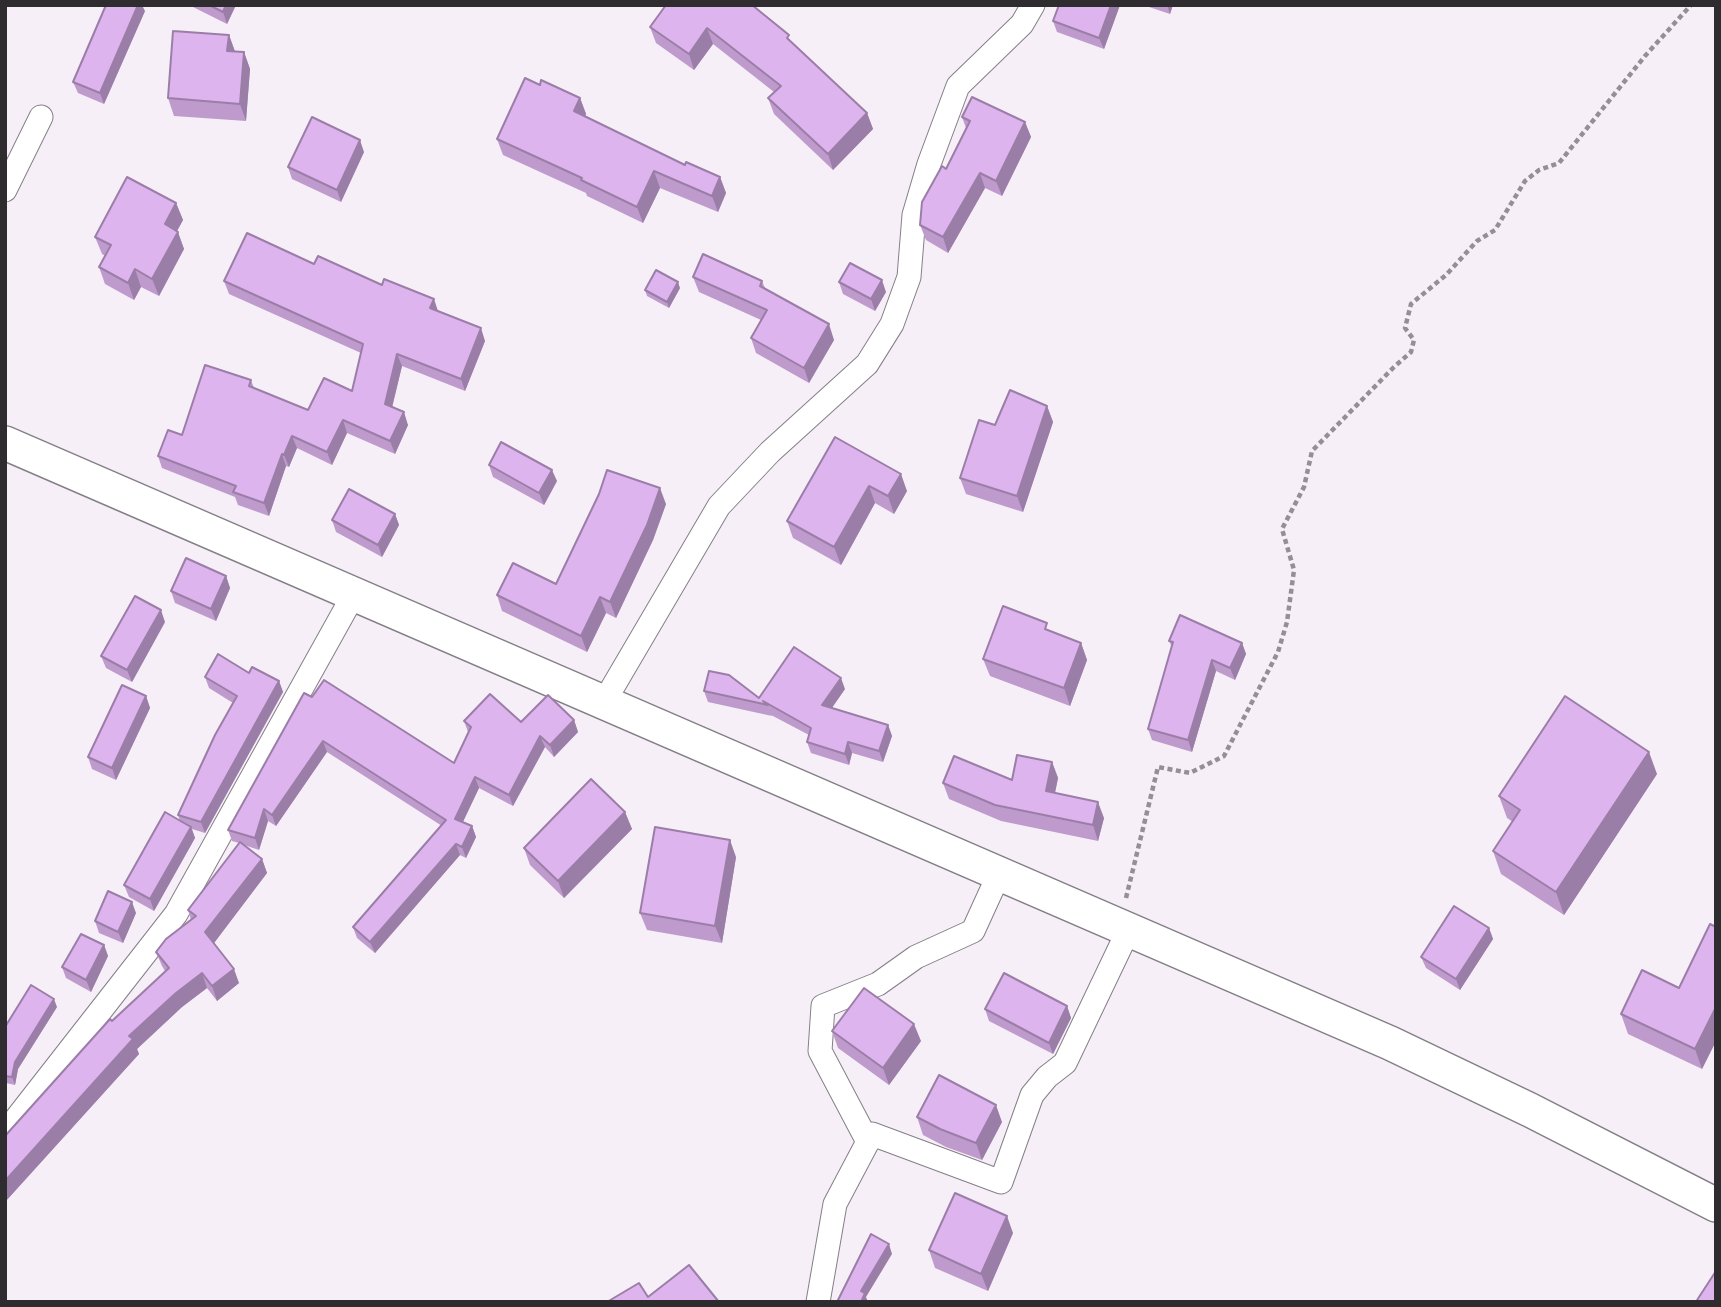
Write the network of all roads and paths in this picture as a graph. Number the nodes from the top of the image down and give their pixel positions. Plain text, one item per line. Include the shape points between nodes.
1 (1033, 5) edge
2 (1691, 5) edge
3 (41, 117) dead end
4 (5, 190) edge
5 (5, 443) edge
6 (354, 594) junction
7 (604, 702) junction
8 (999, 874) junction
9 (1123, 928) junction
10 (5, 1133) edge
11 (868, 1142) junction
12 (1716, 1205) edge
13 (818, 1302) edge

1 - 7 street via 1022,24 958,86 914,215 909,277 892,324 867,364 770,452 719,506
2 - 9 path via 1559,163 1525,181 1496,230 1477,241 1446,275 1410,304 1405,328 1413,340 1411,352 1312,452 1304,487 1282,529 1294,570 1278,652 1224,756 1190,773 1158,766
3 - 4 street
5 - 6 main road
6 - 7 main road
6 - 10 street via 176,914
7 - 8 main road
8 - 9 main road
8 - 11 street via 973,931 916,957 878,984 823,1006 820,1051
9 - 11 street via 1065,1063 1032,1095 1001,1182 872,1134
9 - 12 main road via 1402,1049
11 - 13 street via 835,1204

